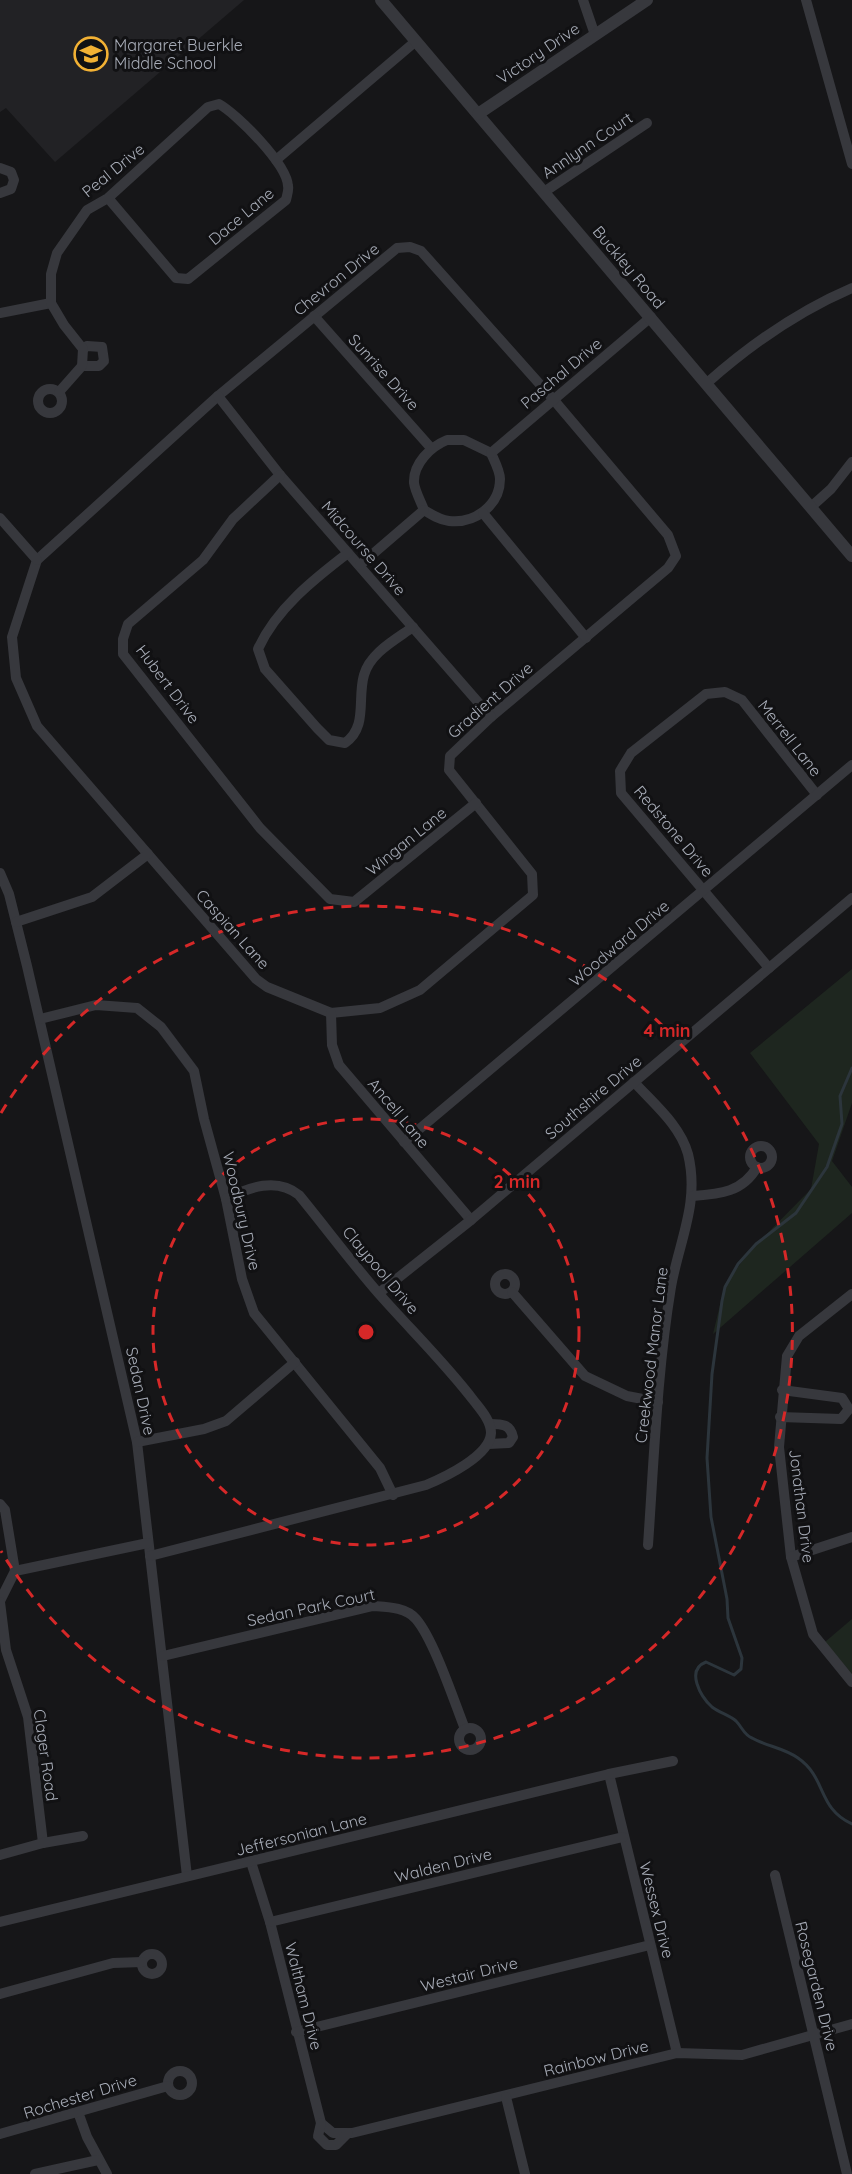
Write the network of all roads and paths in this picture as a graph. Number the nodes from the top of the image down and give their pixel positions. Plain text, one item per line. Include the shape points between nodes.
1 (381, 0) edge
2 (583, 0) edge
3 (647, 0) edge
4 (806, 0) edge
5 (595, 35) junction
6 (416, 41) junction
7 (478, 114) junction
8 (647, 123) dead end
9 (276, 160) junction
10 (852, 164) edge
11 (0, 168) edge
12 (544, 192) junction
13 (0, 193) edge
14 (108, 198) junction
15 (852, 288) edge
16 (51, 303) junction
17 (0, 313) edge
18 (314, 316) junction
19 (651, 317) junction
20 (83, 349) junction
21 (82, 366) junction
22 (707, 383) junction
23 (59, 392) dead end
24 (218, 396) junction
25 (553, 399) junction
26 (431, 448) junction
27 (491, 453) junction
28 (852, 462) edge
29 (280, 475) junction
30 (811, 507) junction
31 (424, 510) junction
32 (483, 513) junction
33 (0, 518) edge
34 (348, 553) junction
35 (852, 555) edge
36 (676, 556) joint
37 (37, 560) junction
38 (360, 565) junction
39 (413, 627) junction
40 (6, 636) edge
41 (586, 638) junction
42 (706, 694) joint
43 (491, 717) junction
44 (852, 765) edge
45 (817, 795) junction
46 (477, 803) junction
47 (148, 854) junction
48 (0, 873) edge
49 (705, 891) junction
50 (533, 895) joint
51 (852, 898) edge
52 (354, 902) joint
53 (16, 922) junction
54 (769, 968) junction
55 (331, 1013) junction
56 (40, 1018) junction
57 (634, 1082) junction
58 (404, 1142) junction
59 (757, 1167) dead end
60 (693, 1196) junction
61 (226, 1198) junction
62 (471, 1220) junction
63 (512, 1292) dead end
64 (379, 1293) junction
65 (852, 1293) edge
66 (295, 1362) junction
67 (782, 1390) junction
68 (658, 1402) junction
69 (780, 1417) junction
70 (490, 1424) junction
71 (137, 1442) junction
72 (488, 1444) junction
73 (393, 1495) junction
74 (0, 1504) edge
75 (852, 1537) edge
76 (148, 1543) junction
77 (648, 1545) dead end
78 (150, 1556) junction
79 (791, 1557) junction
80 (15, 1571) junction
81 (0, 1601) edge
82 (163, 1656) junction
83 (852, 1682) edge
84 (465, 1729) dead end
85 (673, 1761) dead end
86 (609, 1774) junction
87 (83, 1836) dead end
88 (623, 1837) junction
89 (43, 1843) junction
90 (0, 1855) edge
91 (251, 1862) junction
92 (775, 1875) dead end
93 (187, 1876) junction
94 (0, 1922) edge
95 (270, 1922) junction
96 (650, 1945) junction
97 (142, 1962) dead end
98 (0, 1994) edge
99 (852, 2024) edge
100 (296, 2032) junction
101 (814, 2036) junction
102 (677, 2053) junction
103 (168, 2086) dead end
104 (506, 2097) junction
105 (78, 2112) junction
106 (321, 2123) junction
107 (348, 2133) junction
108 (0, 2134) edge
109 (98, 2160) junction
110 (35, 2174) edge
111 (107, 2174) edge
112 (525, 2174) edge
113 (847, 2174) edge

1 - 6 street, Buckley Road
2 - 5 street
3 - 5 street, Victory Drive
4 - 10 street
5 - 7 street, Victory Drive
6 - 7 street, Buckley Road
6 - 9 street
7 - 12 street, Buckley Road
8 - 12 street, Annlynn Court
9 - 14 street, Peal Drive via 219,104 208,107
9 - 14 street, Dace Lane via 288,184 286,200 188,279 176,278
11 - 13 street via 12,172 14,180 11,189
12 - 19 street, Buckley Road
14 - 16 street, Peal Drive via 87,210 57,253 51,274
15 - 22 street via 824,300 758,340
16 - 17 street
16 - 20 street
18 - 24 street, Chevron Drive
18 - 25 street, Chevron Drive via 397,248 410,247 421,251
18 - 26 street, Sunrise Drive
19 - 22 street, Buckley Road
19 - 25 street, Paschal Drive
20 - 21 street
20 - 21 street via 102,346 104,361 99,366
21 - 23 street
22 - 30 street, Buckley Road
24 - 29 street, Midcourse Drive
24 - 37 street, Chevron Drive
25 - 27 street, Paschal Drive
25 - 36 street, Chevron Drive via 668,535
26 - 27 street via 447,441 464,440
26 - 31 street via 420,462 414,483
27 - 32 street via 500,478 495,501
28 - 30 street
29 - 34 street, Midcourse Drive
29 - 52 street, Hubert Drive via 233,519 203,560 128,624 123,654 260,828 330,899
30 - 35 street, Buckley Road
31 - 32 street via 450,521
31 - 38 street
32 - 41 street
33 - 37 street
34 - 38 street, Midcourse Drive
34 - 39 street via 309,584 266,631 258,649 265,669 329,740 345,743 355,736 361,716 363,675 368,665 375,655
36 - 41 street, Gradient Drive via 668,568
37 - 40 street, Chevron Drive
38 - 39 street, Midcourse Drive
39 - 43 street, Midcourse Drive
40 - 47 street, Caspian Lane via 16,678 37,726
41 - 43 street, Gradient Drive
42 - 45 street, Merrell Lane via 725,692 742,700
42 - 49 street, Redstone Drive via 631,753 620,771 621,793
43 - 46 street, Gradient Drive via 450,756 448,763 449,770
44 - 45 street, Woodward Drive
45 - 49 street, Woodward Drive
46 - 50 street, Gradient Drive via 532,874
46 - 52 street, Wingan Lane
47 - 53 street via 92,897
47 - 55 street, Caspian Lane via 256,979
48 - 53 street, Sedan Drive
49 - 54 street, Redstone Drive
49 - 58 street, Woodward Drive
50 - 55 street, Caspian Lane via 420,990 380,1008
51 - 54 street, Southshire Drive
53 - 56 street, Sedan Drive
54 - 57 street, Southshire Drive
55 - 58 street, Ancell Lane via 332,1045 339,1065
56 - 61 street, Woodbury Drive via 96,1005 137,1008 154,1020 194,1071
56 - 71 street, Sedan Drive
57 - 60 street, Creekwood Manor Lane via 677,1129 687,1152
57 - 62 street, Southshire Drive
58 - 62 street, Ancell Lane
59 - 60 street via 743,1186 720,1194
60 - 68 street, Creekwood Manor Lane via 671,1287
61 - 64 street, Claypool Drive via 250,1186 284,1186 292,1190
61 - 66 street, Woodbury Drive via 242,1279 254,1313
62 - 64 street, Southshire Drive
63 - 68 street via 585,1376 627,1396
64 - 70 street, Claypool Drive
65 - 67 street, Jonathan Drive via 799,1336 788,1356
66 - 71 street via 226,1421
66 - 73 street, Woodbury Drive via 380,1468
67 - 69 street, Jonathan Drive
67 - 69 street via 842,1398 849,1409 842,1419
68 - 77 street, Creekwood Manor Lane
69 - 79 street, Jonathan Drive via 782,1499
70 - 72 street
70 - 72 street, Claypool Drive via 505,1424 513,1437 509,1443
71 - 76 street, Sedan Drive
72 - 73 street, Claypool Drive via 447,1476
73 - 78 street, Claypool Drive
74 - 80 street via 5,1510
75 - 79 street
76 - 78 street, Sedan Drive
76 - 80 street
78 - 82 street, Sedan Drive
79 - 83 street, Jonathan Drive via 813,1634
80 - 81 street, Clager Road
81 - 89 street, Clager Road via 6,1650 28,1717
82 - 84 street, Sedan Park Court via 373,1606 394,1607 415,1618 428,1640
82 - 93 street, Sedan Drive
85 - 86 street, Jeffersonian Lane
86 - 88 street, Wessex Drive
86 - 91 street, Jeffersonian Lane
87 - 89 street
88 - 95 street, Walden Drive
88 - 96 street, Wessex Drive
89 - 90 street
91 - 93 street, Jeffersonian Lane
91 - 95 street, Waltham Drive
92 - 101 street, Rosegarden Drive
93 - 94 street, Jeffersonian Lane
95 - 100 street, Waltham Drive
96 - 100 street, Westair Drive
96 - 102 street, Wessex Drive
97 - 98 street via 113,1963
99 - 101 street, Rainbow Drive
100 - 106 street, Waltham Drive
101 - 102 street, Rainbow Drive via 741,2055
101 - 113 street, Rosegarden Drive
102 - 104 street, Rainbow Drive
103 - 105 street, Rochester Drive
104 - 107 street, Rainbow Drive
104 - 112 street
105 - 108 street, Rochester Drive
105 - 109 street
106 - 107 street, Rainbow Drive via 333,2133
106 - 107 street, Rainbow Drive via 318,2136 327,2145 336,2145
109 - 110 street
109 - 111 street

